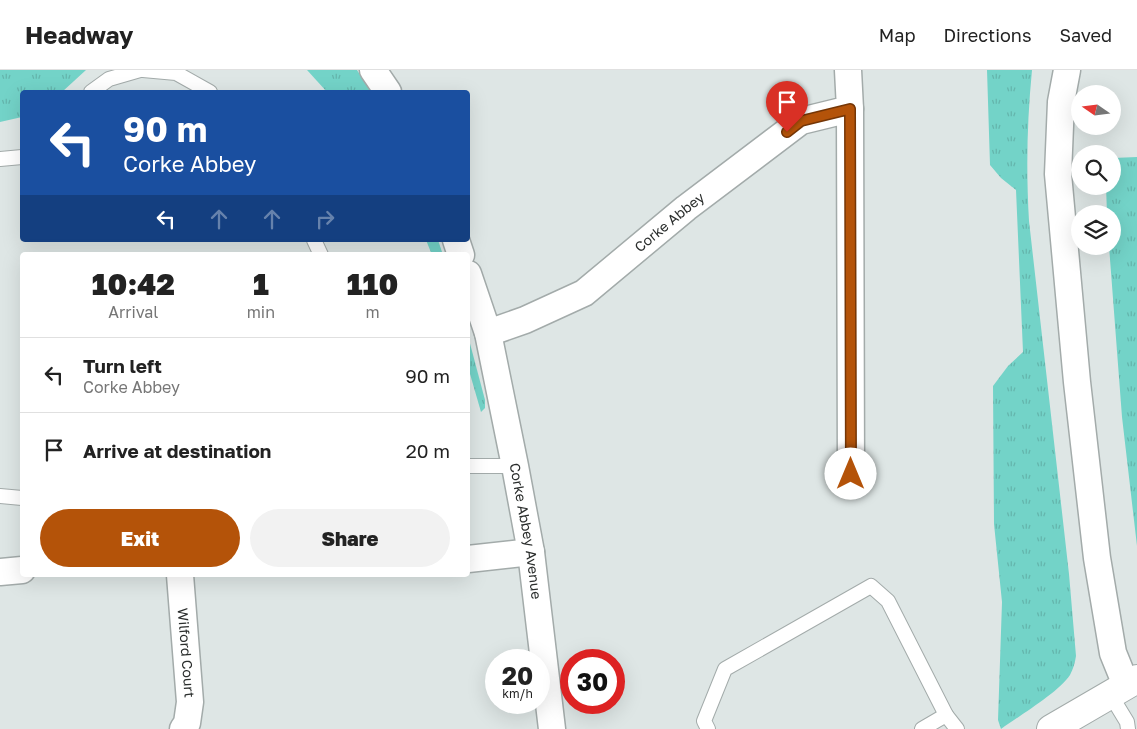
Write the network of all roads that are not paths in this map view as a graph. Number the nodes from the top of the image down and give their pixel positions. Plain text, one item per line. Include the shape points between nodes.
1 (141, 70) edge
2 (373, 70) edge
3 (848, 70) edge
4 (1067, 70) edge
5 (94, 90) edge
6 (206, 90) edge
7 (387, 90) edge
8 (850, 109) junction
9 (20, 157) edge
10 (0, 159) edge
11 (470, 280) edge
12 (488, 333) junction
13 (470, 466) edge
14 (515, 466) junction
15 (851, 474) dead end
16 (0, 496) edge
17 (20, 498) edge
18 (531, 552) junction
19 (470, 559) edge
20 (20, 570) edge
21 (0, 572) edge
22 (180, 577) edge
23 (1124, 686) edge
24 (946, 715) junction
25 (183, 729) edge
26 (552, 729) edge
27 (708, 729) edge
28 (922, 729) edge
29 (957, 729) edge
30 (1051, 729) edge
31 (1128, 729) edge

1 - 5 lane via 109,79
1 - 6 lane via 176,74
2 - 7 street
3 - 8 street
4 - 23 street via 1061,102 1058,174 1077,382 1097,558 1113,654
8 - 12 street, Corke Abbey via 801,121 686,208 584,292 525,320
8 - 15 street
9 - 10 lane
11 - 12 street, Corke Abbey Avenue
12 - 14 street, Corke Abbey Avenue
13 - 14 lane
14 - 18 street, Corke Abbey Avenue
16 - 17 lane
18 - 19 street
18 - 26 street, Corke Abbey Avenue
20 - 21 street
22 - 25 street, Wilford Court via 190,702
23 - 30 main road
23 - 31 lane
24 - 27 lane via 888,601 870,586 725,669 704,721
24 - 28 lane
24 - 29 lane

